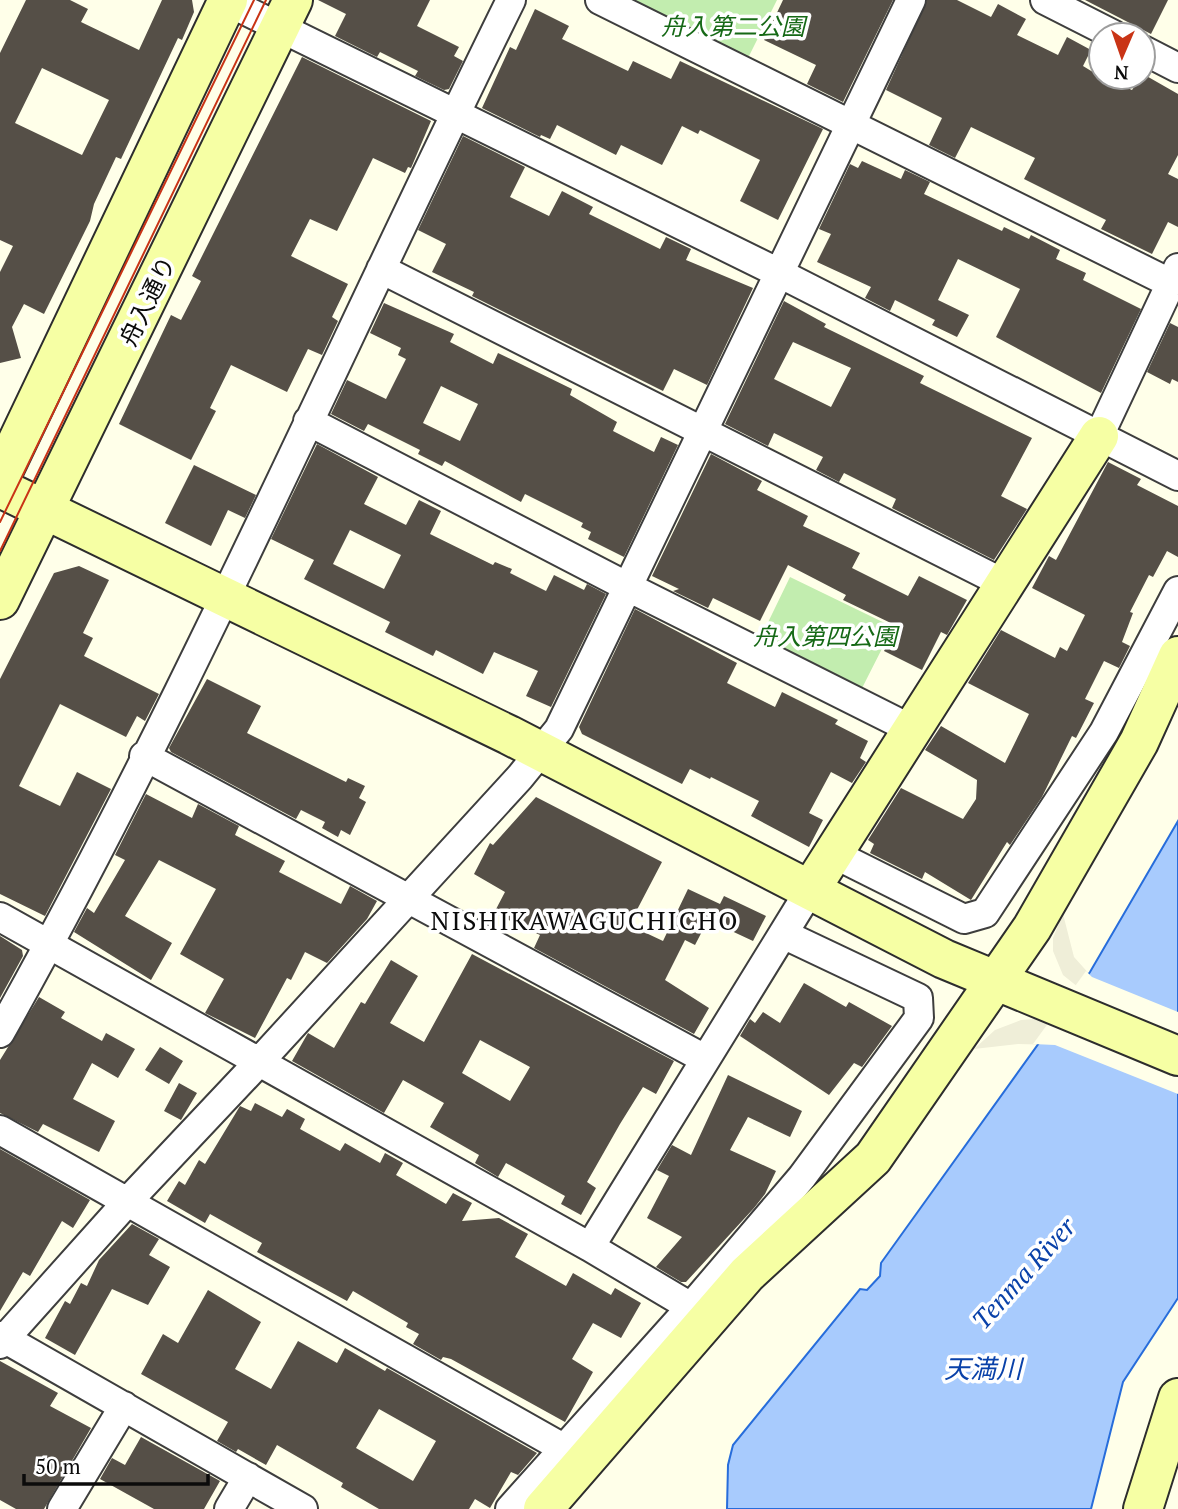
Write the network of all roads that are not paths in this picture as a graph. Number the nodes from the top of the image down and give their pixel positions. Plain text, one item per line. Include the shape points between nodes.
1 (511, 0) edge
2 (600, 0) edge
3 (911, 0) edge
4 (1045, 0) edge
5 (227, 1) edge
6 (287, 13) edge
7 (1087, 21) edge
8 (1157, 57) edge
9 (1178, 68) edge
10 (456, 112) junction
11 (849, 126) junction
12 (382, 269) junction
13 (781, 274) junction
14 (1174, 275) edge
15 (308, 421) junction
16 (703, 433) junction
17 (1099, 436) junction
18 (1178, 476) edge
19 (0, 478) edge
20 (0, 488) edge
21 (46, 511) junction
22 (1005, 584) junction
23 (628, 587) junction
24 (1178, 591) edge
25 (223, 598) junction
26 (0, 600) edge
27 (1178, 656) edge
28 (911, 729) junction
29 (542, 752) junction
30 (145, 756) junction
31 (832, 853) junction
32 (810, 890) junction
33 (410, 898) junction
34 (0, 917) edge
35 (783, 934) junction
36 (49, 945) junction
37 (994, 981) junction
38 (0, 1033) edge
39 (1178, 1056) edge
40 (705, 1059) junction
41 (259, 1062) junction
42 (0, 1130) edge
43 (128, 1201) junction
44 (590, 1247) junction
45 (691, 1307) junction
46 (1, 1340) edge
47 (1178, 1398) edge
48 (124, 1406) junction
49 (563, 1448) junction
50 (248, 1477) junction
51 (62, 1509) edge
52 (229, 1509) edge
53 (303, 1509) edge
54 (510, 1509) edge
55 (543, 1509) edge
56 (1143, 1509) edge

1 - 10 street
2 - 11 street
3 - 11 street
4 - 7 street
5 - 6 street
5 - 19 street
6 - 10 street
6 - 21 street, 舟入通り
8 - 9 street
10 - 12 street
10 - 13 street
11 - 13 street
11 - 14 street
12 - 15 street
12 - 16 street
13 - 16 street
13 - 17 street
14 - 17 street
15 - 23 street
15 - 25 street
16 - 22 street
16 - 23 street
17 - 18 street
17 - 22 street
20 - 21 street
21 - 25 street
21 - 26 street, 舟入通り
22 - 28 street
23 - 28 street
23 - 29 street via 559,729
24 - 31 street via 1104,732 985,913 964,919
25 - 29 street
25 - 30 street
27 - 37 street via 1139,742 1032,928
28 - 31 street
29 - 32 street
29 - 33 street
30 - 33 street
30 - 36 street
31 - 32 street
32 - 35 street
32 - 37 street
33 - 40 street
33 - 41 street
34 - 36 street
35 - 40 street
35 - 45 street via 918,998 919,1018 802,1177
36 - 38 street
36 - 41 street
37 - 39 street
37 - 55 street via 873,1158 747,1274
40 - 44 street
41 - 43 street
41 - 44 street
42 - 43 street
43 - 46 street
43 - 49 street
44 - 45 street
45 - 49 street
46 - 48 street
47 - 56 street
48 - 50 street
48 - 51 street
49 - 54 street
50 - 52 street
50 - 53 street

